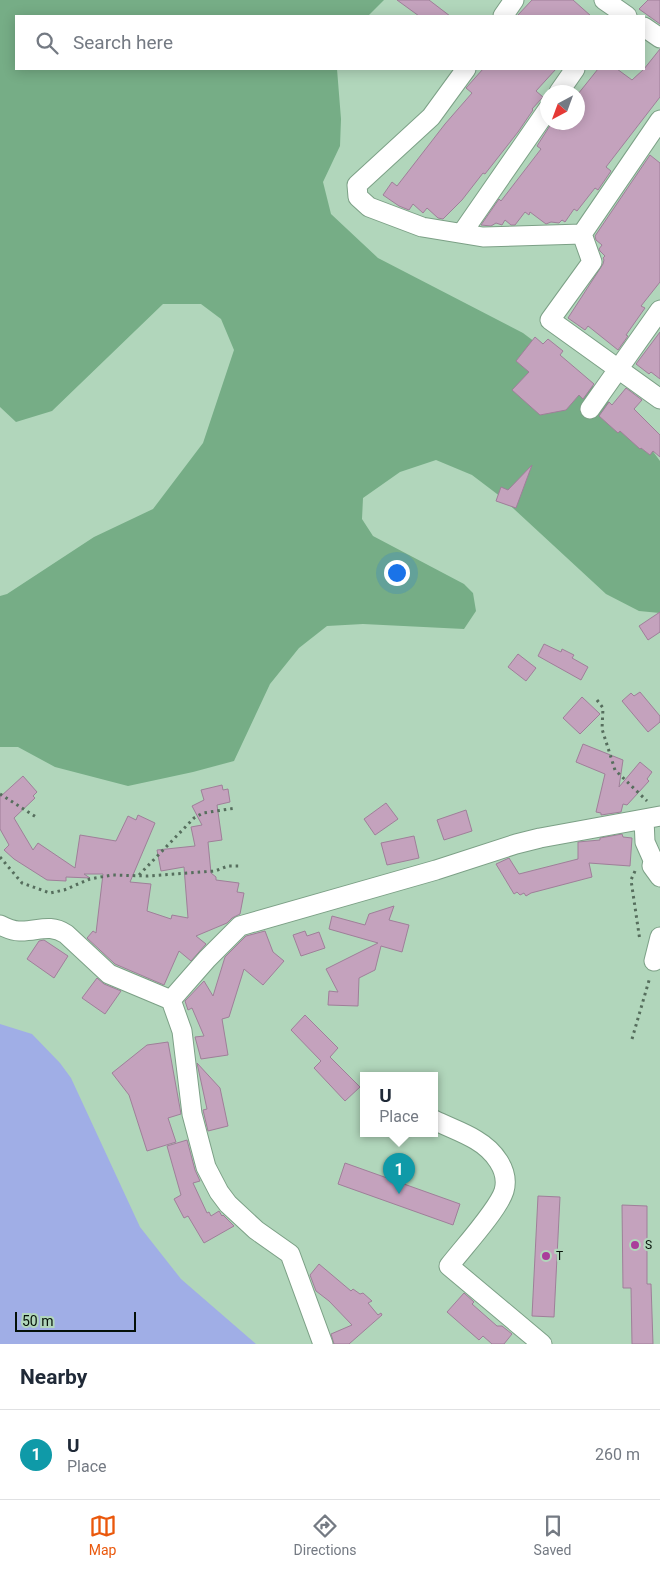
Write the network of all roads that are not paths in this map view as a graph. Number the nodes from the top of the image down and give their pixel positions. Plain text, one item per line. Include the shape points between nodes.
1 (514, 0) edge
2 (504, 15) edge
3 (645, 29) edge
4 (660, 38) edge
5 (465, 70) edge
6 (574, 70) edge
7 (564, 85) edge
8 (660, 120) edge
9 (540, 121) edge
10 (462, 233) junction
11 (582, 234) junction
12 (660, 310) edge
13 (618, 370) junction
14 (660, 399) edge
15 (590, 409) dead end
16 (650, 812) edge
17 (656, 866) edge
18 (0, 925) edge
19 (660, 937) edge
20 (654, 961) road end
21 (171, 1000) junction
22 (438, 1122) edge
23 (317, 1338) edge
24 (542, 1344) edge

1 - 2 street
3 - 4 street
5 - 10 street via 431,117 357,185 358,197 369,207 422,227
6 - 7 street
8 - 11 street
9 - 10 street
10 - 11 street via 482,237
11 - 13 street via 592,262 550,320
12 - 13 street
13 - 14 street
13 - 15 street
16 - 17 street via 645,842
16 - 21 street via 516,844 240,926
18 - 21 street via 21,932 59,930 109,974
19 - 20 street
21 - 23 street via 182,1031 192,1114 206,1167 228,1204 256,1230 290,1254
22 - 24 street via 477,1140 490,1150 503,1170 504,1190 498,1204 449,1266

